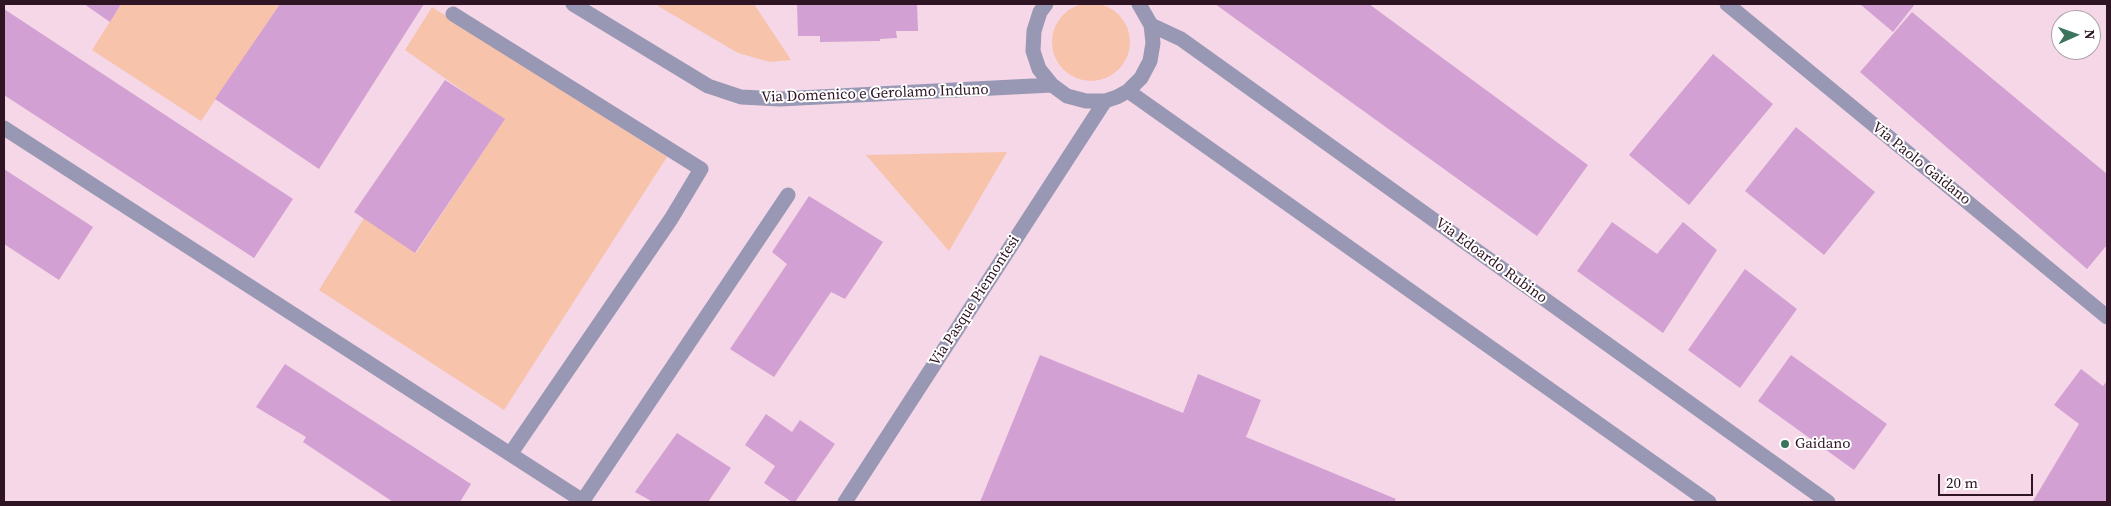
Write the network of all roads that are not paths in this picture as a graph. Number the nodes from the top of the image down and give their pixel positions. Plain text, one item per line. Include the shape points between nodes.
1 (573, 4) edge
2 (1139, 4) edge
3 (1734, 6) edge
4 (1042, 7) edge
5 (453, 14) dead end
6 (1151, 25) junction
7 (1052, 85) junction
8 (1128, 90) junction
9 (1105, 101) junction
10 (4, 128) edge
11 (788, 195) dead end
12 (2107, 317) edge
13 (511, 453) junction
14 (583, 502) edge
15 (845, 502) edge
16 (1709, 502) edge
17 (1828, 502) edge

1 - 7 street, Via Domenico e Gerolamo Induno via 708,86 741,96 780,99
2 - 6 street
3 - 12 street, Via Paolo Gaidano
4 - 7 street via 1034,31 1033,51 1039,69
5 - 13 street via 701,169 665,228
6 - 8 street via 1150,61 1141,78
6 - 17 street, Via Edoardo Rubino via 1181,39
7 - 9 street via 1067,96
8 - 9 street
8 - 16 street
9 - 15 street, Via Pasque Piemontesi
10 - 13 street
11 - 14 street
13 - 14 street

